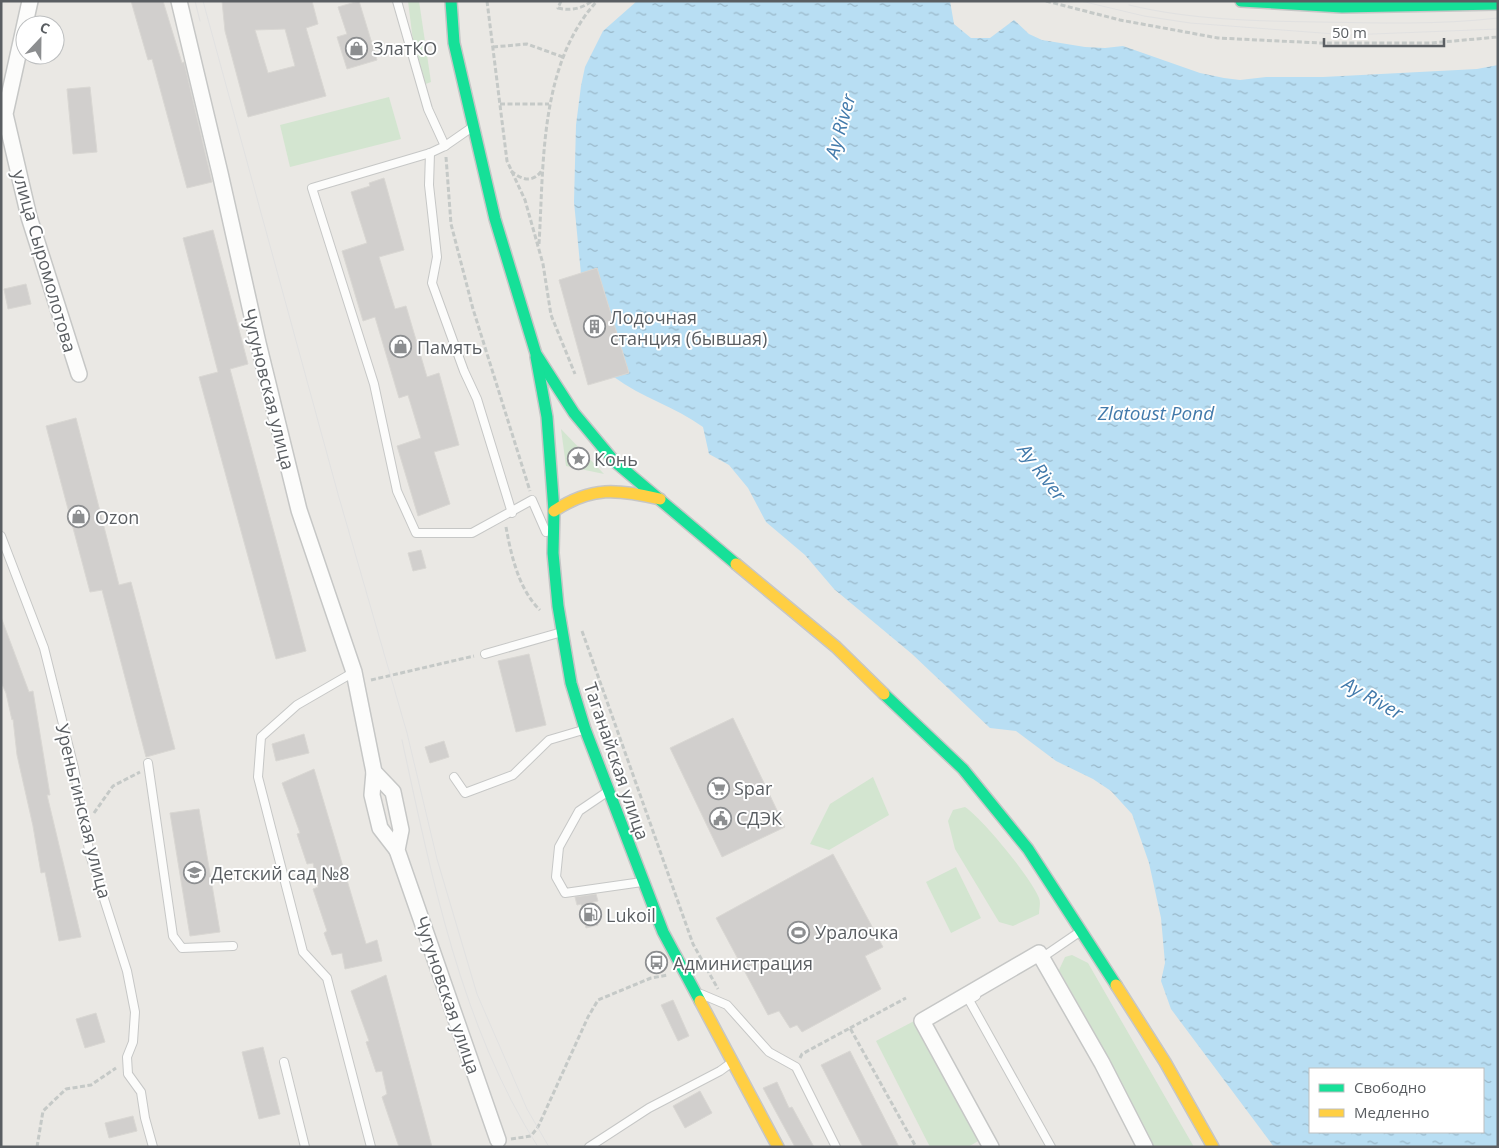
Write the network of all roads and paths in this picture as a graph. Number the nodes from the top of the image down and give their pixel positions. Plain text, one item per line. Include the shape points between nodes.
1 (30, 1) edge
2 (179, 1) edge
3 (397, 1) edge
4 (451, 1) edge
5 (487, 1) edge
6 (560, 1) edge
7 (592, 1) edge
8 (597, 1) edge
9 (1046, 1) edge
10 (1241, 1) edge
11 (1446, 4) edge
12 (1498, 4) edge
13 (1498, 36) edge
14 (493, 47) junction
15 (563, 57) junction
16 (500, 104) junction
17 (549, 104) junction
18 (472, 127) junction
19 (445, 146) junction
20 (430, 152) junction
21 (544, 168) junction
22 (509, 169) junction
23 (538, 247) junction
24 (536, 354) junction
25 (79, 374) dead end
26 (575, 374) dead end
27 (532, 500) junction
28 (662, 500) junction
29 (554, 511) junction
30 (508, 515) junction
31 (1, 536) edge
32 (553, 553) junction
33 (544, 613) dead end
34 (562, 632) junction
35 (485, 654) joint
36 (355, 678) junction
37 (585, 729) junction
38 (148, 767) joint
39 (374, 772) junction
40 (454, 777) dead end
41 (608, 791) junction
42 (91, 820) dead end
43 (397, 850) junction
44 (642, 882) junction
45 (1082, 930) junction
46 (233, 946) dead end
47 (1042, 958) junction
48 (680, 966) junction
49 (692, 990) junction
50 (906, 998) dead end
51 (727, 1005) junction
52 (850, 1028) junction
53 (128, 1058) junction
54 (733, 1061) junction
55 (284, 1062) dead end
56 (796, 1067) junction
57 (495, 1143) edge
58 (37, 1147) edge
59 (153, 1147) edge
60 (305, 1147) edge
61 (371, 1147) edge
62 (589, 1147) edge
63 (778, 1147) edge
64 (836, 1147) edge
65 (916, 1147) edge
66 (991, 1147) edge
67 (1051, 1147) edge
68 (1145, 1147) edge
69 (1213, 1147) edge

1 - 25 street, улица Сыромолотова via 5,114 28,217
2 - 36 street, Чугуновская улица via 299,510
3 - 19 lane via 428,109
4 - 18 main road via 454,43
5 - 14 path
6 - 7 path via 558,8 564,10 583,7
8 - 15 path
9 - 13 path via 1120,20 1218,38 1320,43 1431,43
10 - 11 main road via 1342,7
11 - 12 main road
14 - 15 path via 527,44
14 - 16 path
15 - 17 path
16 - 17 path
16 - 22 path
17 - 21 path
18 - 19 lane
18 - 24 main road via 495,219
19 - 20 lane
19 - 27 path via 450,224
20 - 30 lane via 429,185 437,257 432,283 477,399
20 - 30 lane via 312,188 374,384 397,491 416,533 472,534
21 - 22 path via 538,177 530,180 518,177
21 - 23 path
22 - 23 path via 526,200
23 - 26 path via 551,315
24 - 28 main road via 574,413 614,461
24 - 29 main road, Таганайская улица via 548,416
27 - 30 lane
27 - 32 lane
28 - 29 main road via 601,490 571,499
28 - 45 main road via 836,647 963,769 1028,849
29 - 32 main road, Таганайская улица
30 - 33 path via 510,553 531,601
31 - 53 lane, Уреньгинская улица via 44,648 74,768 90,854 127,971 135,1012 133,1042
32 - 34 main road, Таганайская улица
34 - 35 lane
34 - 37 main road, Таганайская улица via 571,683
34 - 51 path via 580,627 692,944
35 - 36 path
36 - 39 street, Чугуновская улица
36 - 61 lane via 297,705 261,737 258,777 303,952 327,978
37 - 40 lane via 549,740 513,775 465,793
37 - 41 main road, Таганайская улица
38 - 42 path via 113,786
38 - 46 lane via 173,936 182,948
39 - 43 street, Чугуновская улица via 372,796 380,828
39 - 43 street, Чугуновская улица via 393,792 401,830
41 - 44 main road, Таганайская улица
41 - 44 lane via 579,811 559,847 556,877 565,893
43 - 57 street, Чугуновская улица
44 - 48 main road, Таганайская улица
45 - 47 lane
45 - 69 main road via 1165,1062
47 - 66 street via 1039,953 922,1021
47 - 67 lane via 969,1000
47 - 68 street
48 - 49 main road, Таганайская улица
48 - 57 path via 668,975 651,978 598,1000 531,1136
49 - 51 lane
49 - 54 main road, Таганайская улица
50 - 52 path
51 - 56 lane via 769,1052
52 - 56 path via 802,1054
52 - 65 path
53 - 58 path via 114,1071 91,1084 66,1089 43,1111
53 - 59 lane, Уреньгинская улица via 128,1074 141,1092
54 - 62 lane via 649,1108
54 - 63 main road, Таганайская улица
55 - 60 lane
56 - 64 lane

